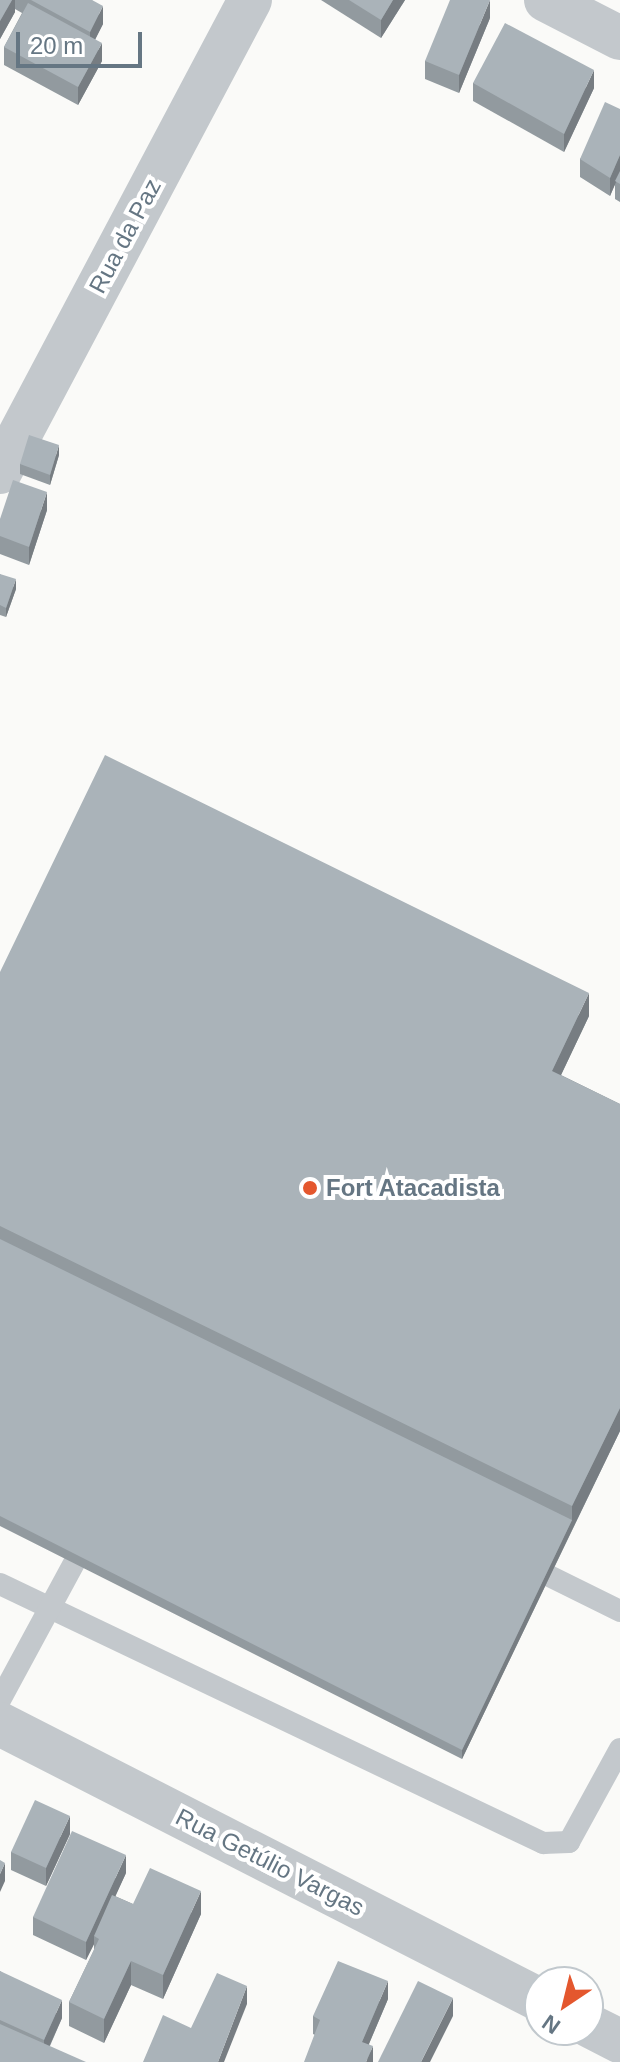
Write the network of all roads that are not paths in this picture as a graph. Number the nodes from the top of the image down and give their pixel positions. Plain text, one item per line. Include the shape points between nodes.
1 (250, 0) edge
2 (546, 0) edge
3 (620, 38) edge
4 (0, 472) edge
5 (94, 1525) edge
6 (499, 1550) edge
7 (0, 1584) edge
8 (49, 1609) junction
9 (620, 1611) edge
10 (0, 1700) edge
11 (0, 1724) edge
12 (620, 1749) edge
13 (524, 1992) edge
14 (620, 2042) edge
15 (610, 2062) edge

1 - 4 street, Rua da Paz
2 - 3 street
5 - 8 lane
6 - 9 lane
7 - 8 lane
8 - 10 lane
8 - 12 lane via 543,1843 569,1842
11 - 13 street, Rua Getúlio Vargas
14 - 15 street

